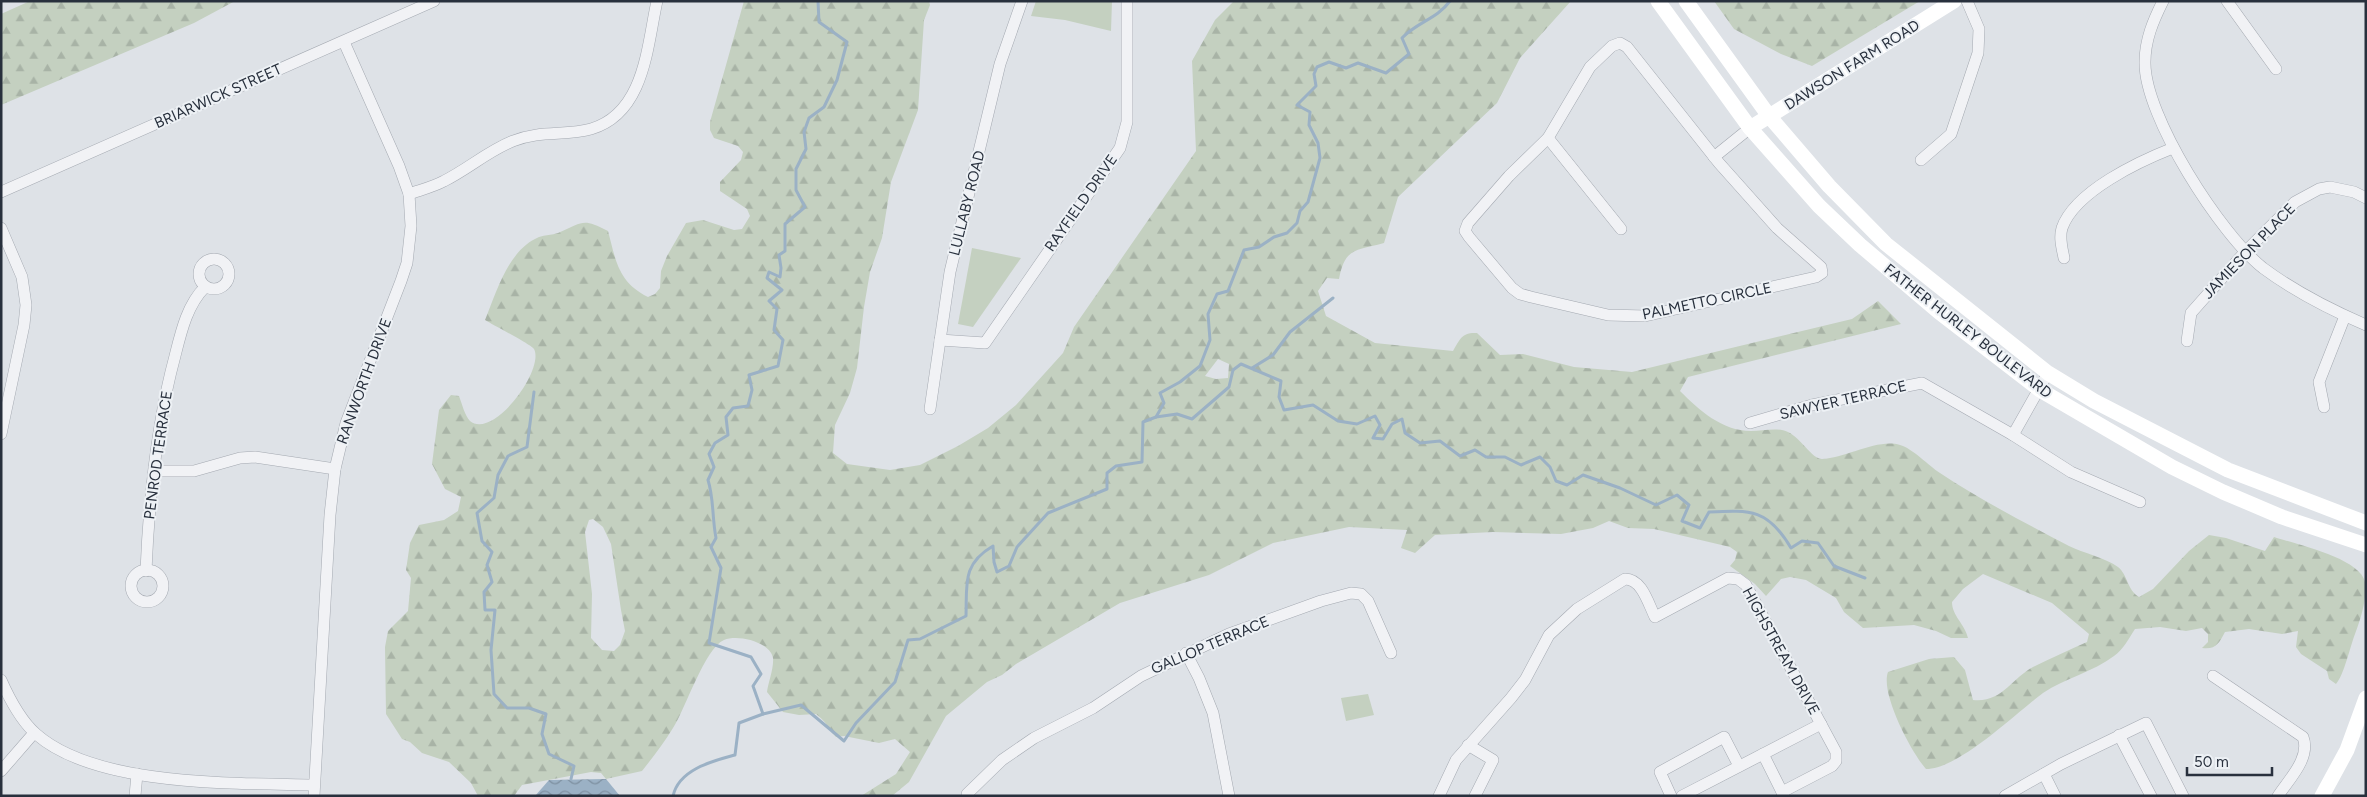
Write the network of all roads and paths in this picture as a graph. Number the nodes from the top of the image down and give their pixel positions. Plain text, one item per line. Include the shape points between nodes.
1 (434, 1) edge
2 (657, 1) edge
3 (1022, 1) edge
4 (1127, 1) edge
5 (1658, 1) edge
6 (1686, 1) edge
7 (1954, 1) edge
8 (1967, 1) edge
9 (2163, 1) edge
10 (2227, 1) edge
11 (344, 42) junction
12 (2276, 69) dead end
13 (1769, 116) junction
14 (1750, 128) junction
15 (1548, 138) junction
16 (2173, 148) junction
17 (1714, 157) junction
18 (1921, 160) dead end
19 (1, 192) edge
20 (408, 194) junction
21 (2366, 198) edge
22 (1, 228) edge
23 (1621, 229) dead end
24 (2245, 252) junction
25 (2064, 258) dead end
26 (204, 287) dead end
27 (2345, 316) junction
28 (2366, 325) edge
29 (940, 340) junction
30 (2187, 341) dead end
31 (2048, 372) junction
32 (2040, 390) junction
33 (2324, 407) dead end
34 (930, 408) dead end
35 (1750, 422) dead end
36 (1, 434) edge
37 (2013, 436) junction
38 (335, 470) junction
39 (154, 471) junction
40 (2140, 502) dead end
41 (2366, 523) edge
42 (2366, 545) edge
43 (146, 571) dead end
44 (1186, 653) junction
45 (1392, 653) dead end
46 (2213, 676) dead end
47 (1, 680) edge
48 (2366, 698) edge
49 (1821, 724) junction
50 (34, 733) junction
51 (2119, 735) junction
52 (1468, 745) junction
53 (1763, 754) junction
54 (1739, 766) junction
55 (1, 771) edge
56 (137, 774) junction
57 (2044, 774) junction
58 (314, 790) edge
59 (967, 794) dead end
60 (1783, 794) edge
61 (135, 796) edge
62 (1229, 796) edge
63 (1439, 796) edge
64 (1475, 796) edge
65 (1671, 796) edge
66 (1682, 796) edge
67 (2005, 796) edge
68 (2055, 796) edge
69 (2151, 796) edge
70 (2182, 796) edge
71 (2278, 796) edge
72 (2322, 796) edge

1 - 11 street, BRIARWICK STREET
2 - 20 street via 637,87 627,104 615,115 592,129 539,134 512,141 444,181
3 - 29 street, LULLABY ROAD via 1000,64 950,272
4 - 29 street, RAYFIELD DRIVE via 1127,122 1120,148 985,343
5 - 14 main road, FATHER HURLEY BOULEVARD
6 - 13 main road, FATHER HURLEY BOULEVARD
7 - 13 main road, DAWSON FARM ROAD
8 - 18 street via 1979,29 1978,53 1952,134
9 - 16 street via 2146,44 2145,64 2148,86
10 - 12 street
11 - 19 street, BRIARWICK STREET
11 - 20 street, RANWORTH DRIVE
13 - 14 main road, DAWSON FARM ROAD
13 - 31 main road, FATHER HURLEY BOULEVARD via 1829,186 1886,244
14 - 17 street
14 - 32 main road, FATHER HURLEY BOULEVARD via 1819,206 1860,245 1939,312
15 - 17 street, PALMETTO CIRCLE via 1590,67 1612,46 1620,43 1627,47
15 - 17 street, PALMETTO CIRCLE via 1509,176 1468,223 1465,231 1520,294 1608,314 1644,316 1822,273 1821,268 1777,228
15 - 23 street
16 - 24 street via 2210,208
16 - 25 street via 2115,176 2076,207 2062,228 2060,240
20 - 38 street, RANWORTH DRIVE via 411,226 407,263 352,405
21 - 24 street, JAMIESON PLACE via 2330,187 2318,189 2295,202
22 - 36 street via 22,277 26,305
24 - 27 street via 2285,283
24 - 30 street, JAMIESON PLACE via 2191,313
26 - 39 street, PENROD TERRACE via 193,302 177,348 159,424
27 - 28 street
27 - 33 street via 2319,382
29 - 34 street, LULLABY ROAD
31 - 32 street
31 - 41 main road, FATHER HURLEY BOULEVARD via 2094,401 2228,470
32 - 37 street
32 - 42 main road, FATHER HURLEY BOULEVARD via 2172,467 2223,492 2282,517
35 - 37 street, SAWYER TERRACE via 1812,405 1922,382
37 - 40 street, SAWYER TERRACE via 2072,472
38 - 39 street via 255,457 194,471
38 - 58 street, RANWORTH DRIVE
39 - 43 street, PENROD TERRACE
44 - 45 street, GALLOP TERRACE via 1321,600 1351,593 1361,594 1368,602
44 - 59 street, GALLOP TERRACE via 1141,676 1093,708 1034,738 1002,760
44 - 62 street via 1200,678 1213,713
46 - 71 street via 2303,738 2306,746 2303,758
47 - 50 street
48 - 72 main road via 2347,750
49 - 52 street, HIGHSTREAM DRIVE via 1746,585 1738,579 1728,578 1655,617 1638,583 1624,579 1558,625 1549,635 1525,680
49 - 53 street
49 - 60 street, HIGHSTREAM DRIVE via 1836,752 1836,761
50 - 55 street
50 - 56 street via 75,758
51 - 57 street
51 - 69 street
51 - 70 street via 2146,723
52 - 63 street, HIGHSTREAM DRIVE via 1456,760
52 - 64 street via 1493,760
53 - 54 street
53 - 60 street
54 - 65 street via 1724,737 1660,772
54 - 66 street
56 - 58 street
56 - 61 street
57 - 67 street
57 - 68 street

